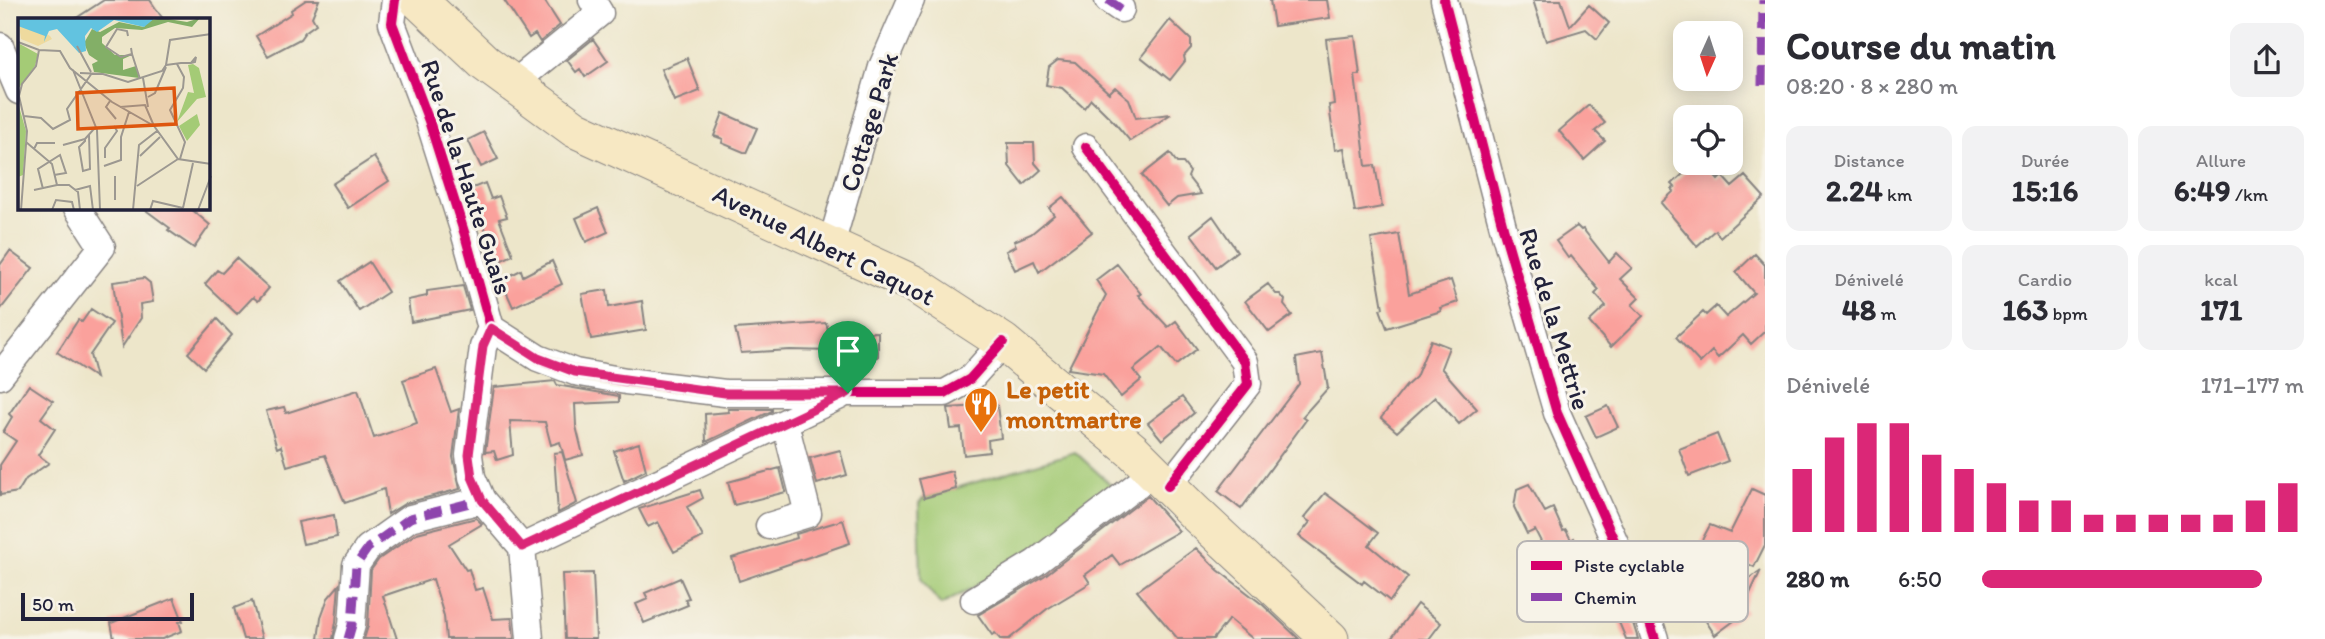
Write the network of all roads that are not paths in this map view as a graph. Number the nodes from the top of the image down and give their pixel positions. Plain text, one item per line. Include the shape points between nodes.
1 (395, 0) edge
2 (418, 0) edge
3 (592, 0) edge
4 (911, 0) edge
5 (1444, 0) edge
6 (0, 46) edge
7 (513, 84) junction
8 (18, 90) edge
9 (1086, 147) dead end
10 (78, 210) edge
11 (831, 245) junction
12 (491, 328) junction
13 (1003, 342) junction
14 (0, 376) edge
15 (848, 393) junction
16 (785, 423) junction
17 (1161, 479) junction
18 (482, 500) junction
19 (769, 526) dead end
20 (1614, 541) edge
21 (522, 547) junction
22 (974, 600) dead end
23 (1650, 622) edge
24 (348, 639) edge
25 (530, 639) edge
26 (1330, 639) edge
27 (1655, 639) edge

1 - 12 street, Rue de la Haute Guais via 392,23 429,121
2 - 7 main road, Avenue Albert Caquot via 485,64
3 - 7 street via 600,13
4 - 11 street, Cottage Park via 882,67
5 - 20 street, Rue de la Mettrie via 1557,413
6 - 8 street
7 - 11 main road, Avenue Albert Caquot via 575,129
9 - 17 street via 1245,362 1248,384
10 - 14 street via 102,247
11 - 13 main road, Avenue Albert Caquot via 914,284
12 - 15 street, Rue de la Haute Guais via 538,358 575,372 725,393
12 - 18 street via 483,346 469,455
13 - 15 street, Rue de la Haute Guais via 970,379 944,393
13 - 17 main road, Avenue Albert Caquot
15 - 16 street
16 - 19 street via 808,514
16 - 21 street
17 - 22 street
17 - 26 main road, Avenue Albert Caquot
18 - 21 street
18 - 24 street via 410,518 368,548 356,565
21 - 25 street
23 - 27 street, Rue de la Mettrie

